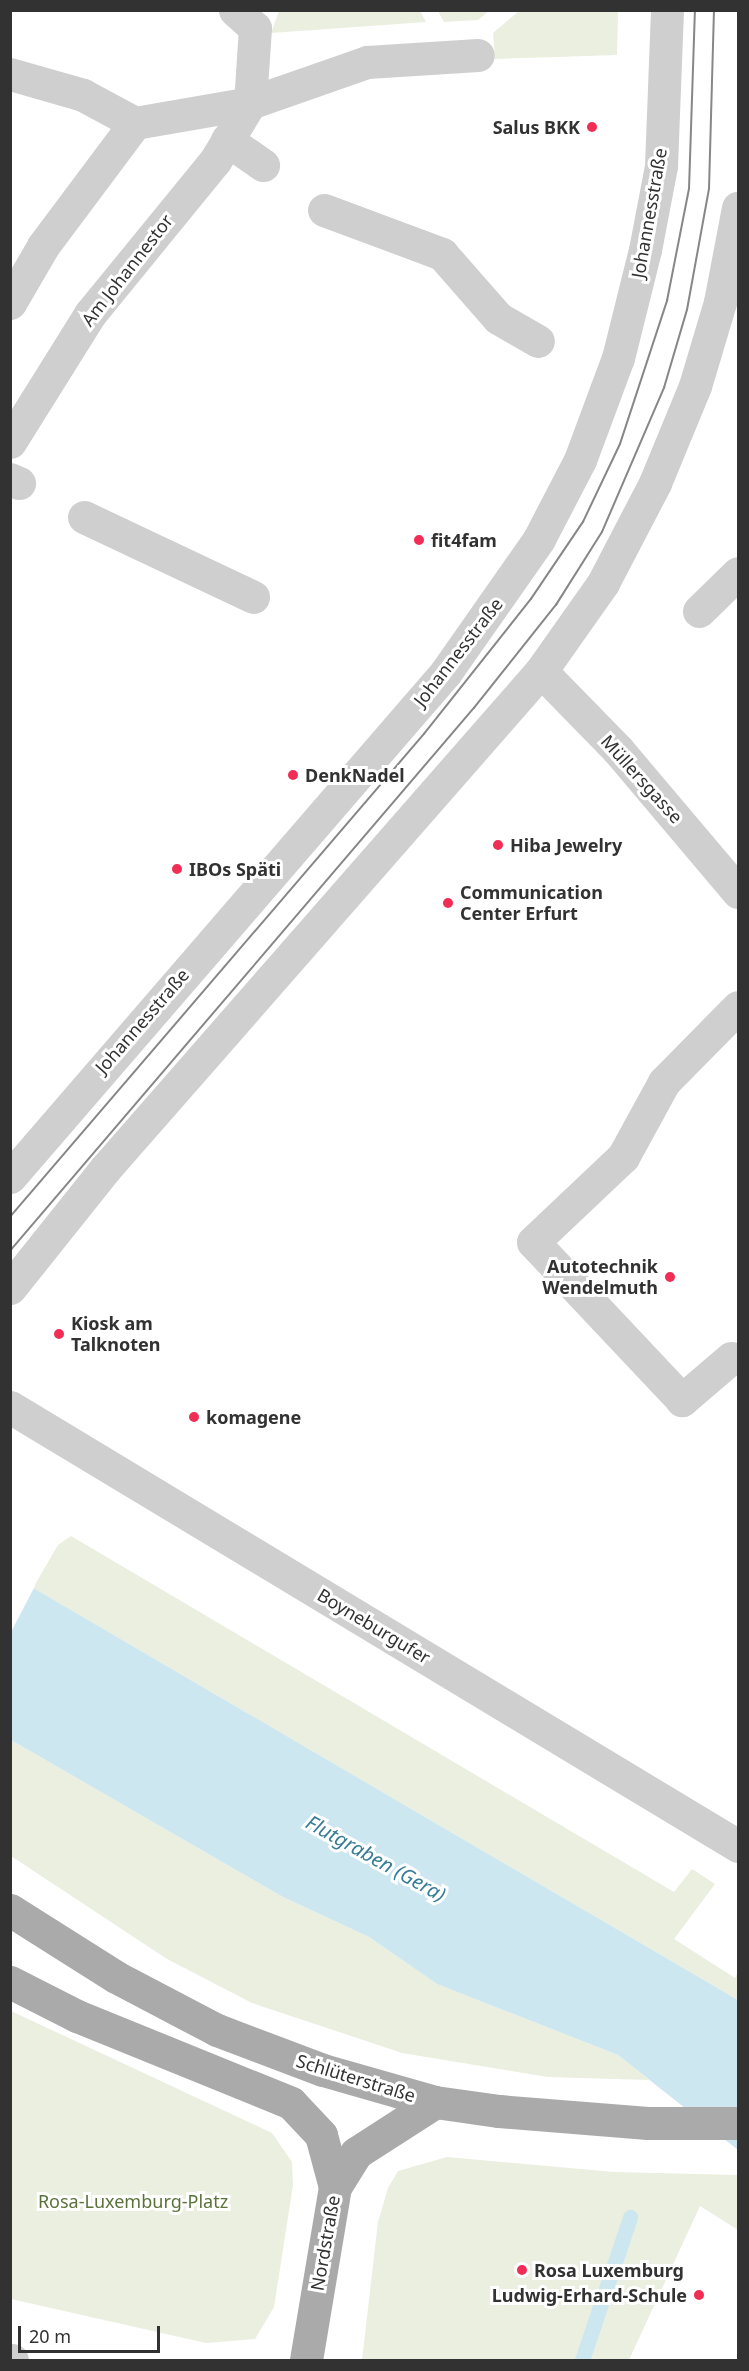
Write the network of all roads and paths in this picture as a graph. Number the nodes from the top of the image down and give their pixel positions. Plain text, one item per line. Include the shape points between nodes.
1 (667, 10) edge
2 (245, 19) edge
3 (478, 54) dead end
4 (10, 74) edge
5 (250, 103) junction
6 (135, 123) junction
7 (228, 140) junction
8 (263, 165) dead end
9 (738, 208) edge
10 (324, 210) dead end
11 (10, 303) edge
12 (538, 341) dead end
13 (10, 442) edge
14 (84, 517) dead end
15 (738, 573) edge
16 (253, 597) dead end
17 (699, 611) dead end
18 (541, 671) junction
19 (738, 892) edge
20 (738, 1007) edge
21 (10, 1177) edge
22 (10, 1288) edge
23 (731, 1358) dead end
24 (10, 1407) edge
25 (738, 1846) edge
26 (10, 1910) edge
27 (10, 1982) edge
28 (435, 2103) junction
29 (738, 2123) edge
30 (335, 2187) junction
31 (306, 2361) edge

1 - 21 street, Johannesstraße via 661,166 645,250 618,358 580,460 538,539 446,672
2 - 5 street, Am Johannestor
3 - 5 street via 367,62
4 - 6 street via 83,95
5 - 6 street
5 - 7 street, Am Johannestor
6 - 11 street via 44,246
7 - 8 street
7 - 13 street, Am Johannestor via 90,314
9 - 18 street via 719,307 677,434 603,583
10 - 12 street via 442,254 498,318
14 - 16 street
15 - 17 street
18 - 19 street, Müllersgasse via 647,783
18 - 22 street via 105,1169
20 - 23 street via 664,1082 623,1157 533,1242 682,1400
24 - 25 street, Boyneburgufer
26 - 28 main road, Schlüterstraße via 116,1977 217,2030 323,2070
27 - 30 main road via 77,2016 291,2103 321,2135
28 - 29 main road, Schlüterstraße via 648,2123
28 - 30 main road, Nordstraße via 356,2153
30 - 31 main road, Nordstraße

